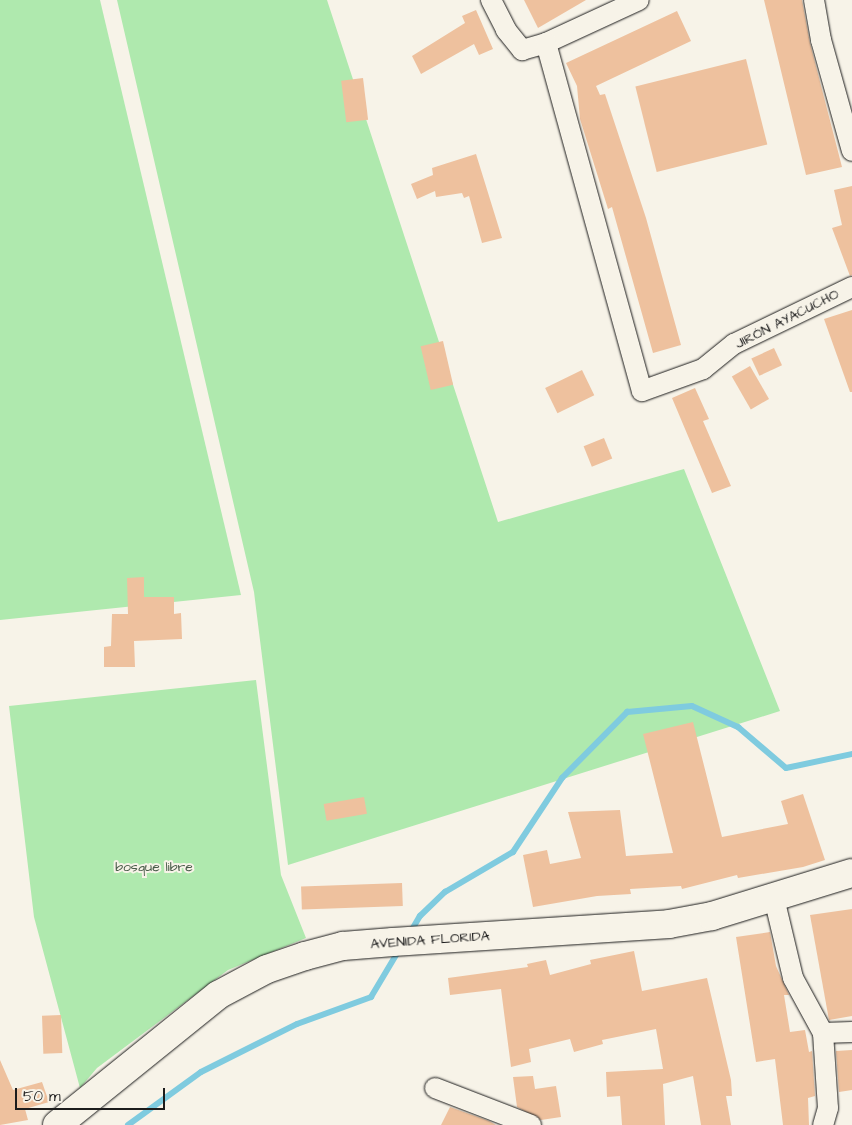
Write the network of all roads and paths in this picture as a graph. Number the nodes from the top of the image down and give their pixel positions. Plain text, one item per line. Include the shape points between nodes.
1 (491, 0) edge
2 (639, 0) edge
3 (814, 0) edge
4 (546, 43) junction
5 (852, 151) edge
6 (852, 287) edge
7 (852, 873) edge
8 (774, 898) junction
9 (823, 1032) junction
10 (852, 1032) edge
11 (435, 1088) dead end
12 (57, 1125) edge
13 (531, 1125) edge
14 (823, 1125) edge

1 - 4 street via 506,30 522,50
2 - 4 street
3 - 5 street via 821,40
4 - 6 street, JIRÓN AYACUCHO via 642,391 703,369 734,344
7 - 8 street, AVENIDA FLORIDA
8 - 9 street via 793,978
8 - 12 street, AVENIDA FLORIDA via 712,916 669,924 343,946 305,956 267,969 218,995
9 - 10 street
9 - 14 street via 828,1108
11 - 13 street

